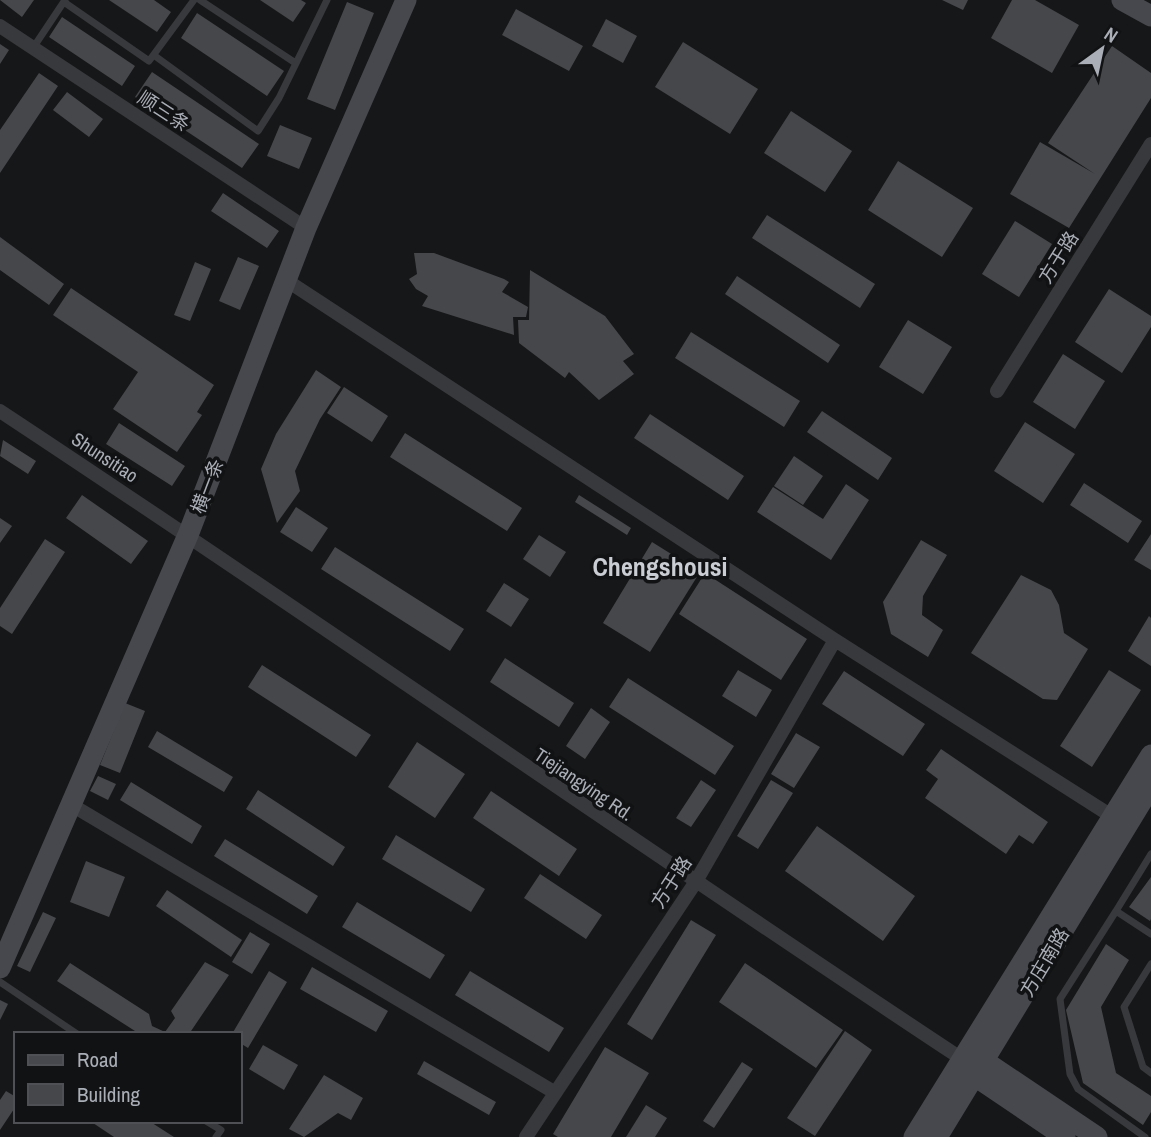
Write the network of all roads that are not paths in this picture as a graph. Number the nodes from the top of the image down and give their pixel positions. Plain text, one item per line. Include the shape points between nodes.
1 (194, 0) edge
2 (200, 0) edge
3 (327, 0) edge
4 (406, 0) edge
5 (1122, 0) edge
6 (64, 1) edge
7 (1151, 16) edge
8 (0, 26) edge
9 (33, 48) junction
10 (155, 56) junction
11 (294, 62) junction
12 (1151, 144) edge
13 (306, 228) junction
14 (286, 280) junction
15 (997, 391) dead end
16 (0, 411) edge
17 (188, 535) junction
18 (835, 640) junction
19 (1151, 755) edge
20 (1151, 786) edge
21 (70, 804) junction
22 (1113, 817) junction
23 (1151, 853) edge
24 (695, 883) junction
25 (1116, 911) junction
26 (1151, 934) edge
27 (1151, 964) edge
28 (0, 968) edge
29 (0, 982) edge
30 (74, 1032) edge
31 (962, 1059) junction
32 (979, 1069) junction
33 (1151, 1073) edge
34 (554, 1092) junction
35 (209, 1123) edge
36 (216, 1137) edge
37 (526, 1137) edge
38 (914, 1137) edge
39 (937, 1137) edge
40 (1065, 1137) edge
41 (1097, 1137) edge
42 (1145, 1137) edge

1 - 10 lane
2 - 11 lane
3 - 11 lane
4 - 13 street, 横一条
5 - 7 street
6 - 9 lane
6 - 10 lane via 149,61
8 - 9 street, 顺三条
9 - 13 street, 顺三条
10 - 11 lane via 258,131
12 - 15 street, 方于路
13 - 14 street, 横一条
14 - 17 street, 横一条
14 - 18 street
16 - 17 street, Shunsitiao
17 - 21 street, 横一条
17 - 24 street, Tiejiangying Rd.
18 - 22 street
18 - 24 street, 方于路
19 - 22 street, 方庄南路
20 - 32 street, 方庄南路
21 - 28 street, 横一条
21 - 34 street
22 - 31 street, 方庄南路
23 - 25 lane
24 - 31 street, Tiejiangying Rd.
24 - 34 street, 方于路
25 - 26 lane
25 - 42 lane via 1060,999 1070,1074 1078,1089
27 - 33 lane via 1124,1007 1143,1067
29 - 30 lane
31 - 32 street
31 - 38 street, 方庄南路
32 - 39 street, 方庄南路
32 - 40 street
32 - 41 street
34 - 37 street, 方于路
35 - 36 lane via 221,1130

